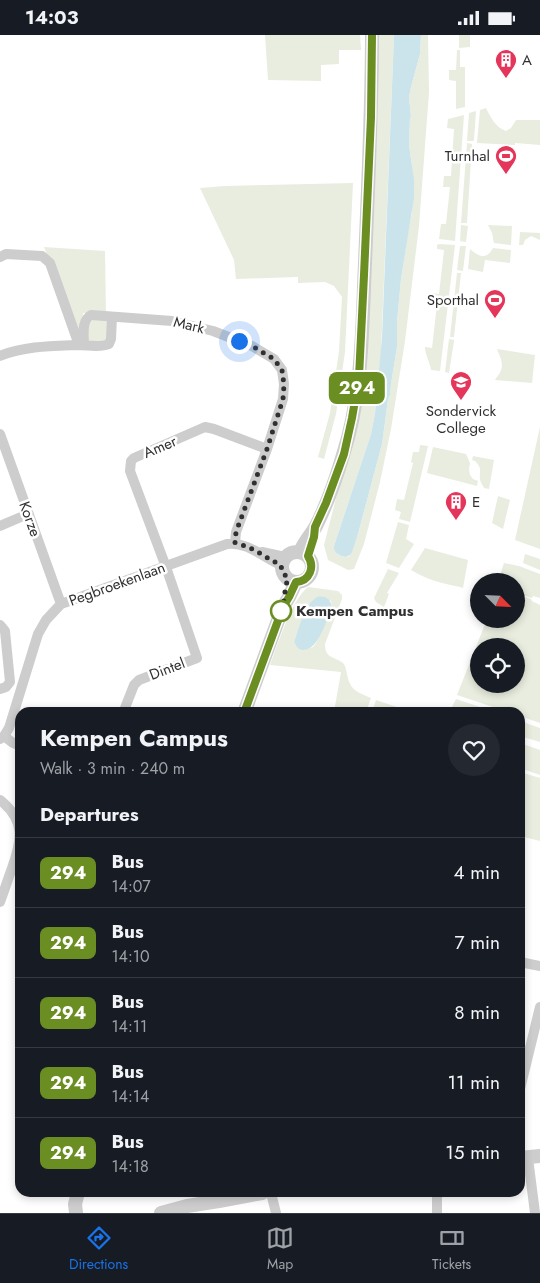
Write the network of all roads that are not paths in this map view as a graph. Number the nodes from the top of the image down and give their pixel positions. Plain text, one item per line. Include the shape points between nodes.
1 (372, 35) edge
2 (0, 257) edge
3 (112, 317) junction
4 (82, 345) junction
5 (0, 356) edge
6 (0, 434) edge
7 (267, 449) junction
8 (28, 513) junction
9 (0, 526) edge
10 (235, 543) junction
11 (304, 554) junction
12 (283, 561) junction
13 (166, 567) junction
14 (292, 580) junction
15 (61, 604) junction
16 (0, 625) edge
17 (10, 682) junction
18 (23, 685) junction
19 (0, 689) edge
20 (16, 707) edge
21 (125, 707) edge
22 (246, 707) edge
23 (15, 710) edge
24 (2, 738) edge
25 (15, 744) edge
26 (0, 800) edge
27 (15, 816) edge
28 (15, 859) edge
29 (1, 898) edge
30 (525, 963) edge
31 (540, 966) edge
32 (540, 1007) edge
33 (525, 1068) edge
34 (529, 1157) edge
35 (77, 1197) edge
36 (240, 1197) edge
37 (272, 1197) edge
38 (437, 1197) edge
39 (76, 1213) edge
40 (161, 1213) edge
41 (276, 1213) edge
42 (437, 1213) edge
43 (535, 1213) edge

1 - 11 street via 359,377 344,454 326,503 305,541
2 - 4 street via 6,254 42,256 50,263
3 - 4 street, Mark via 91,315 86,318
3 - 4 street via 109,344
3 - 7 street, Mark via 172,321 213,331 252,346 274,359 282,370 283,399
4 - 5 street via 40,347
6 - 8 street, Korze
7 - 10 street, Mark via 236,532
7 - 13 street, Amer via 205,427 131,461 130,471
8 - 9 street
8 - 15 street, Korze
10 - 12 street
10 - 13 street, Pegbroekenlaan
11 - 12 street via 295,551
11 - 14 street via 311,560 311,571 305,579
12 - 14 street via 282,571
13 - 15 street, Pegbroekenlaan
13 - 21 street, Dintel via 197,658 139,680
14 - 22 street via 289,597
15 - 18 street, Pegbroekenlaan via 38,634
16 - 17 street via 5,631
17 - 18 street
17 - 19 street
18 - 20 street, Pegbroekenlaan
23 - 24 street, Pegbroekenlaan
24 - 25 street
26 - 27 street
28 - 29 street
30 - 31 street
32 - 33 street
34 - 43 street
35 - 39 street
36 - 40 street
37 - 41 street
38 - 42 street

